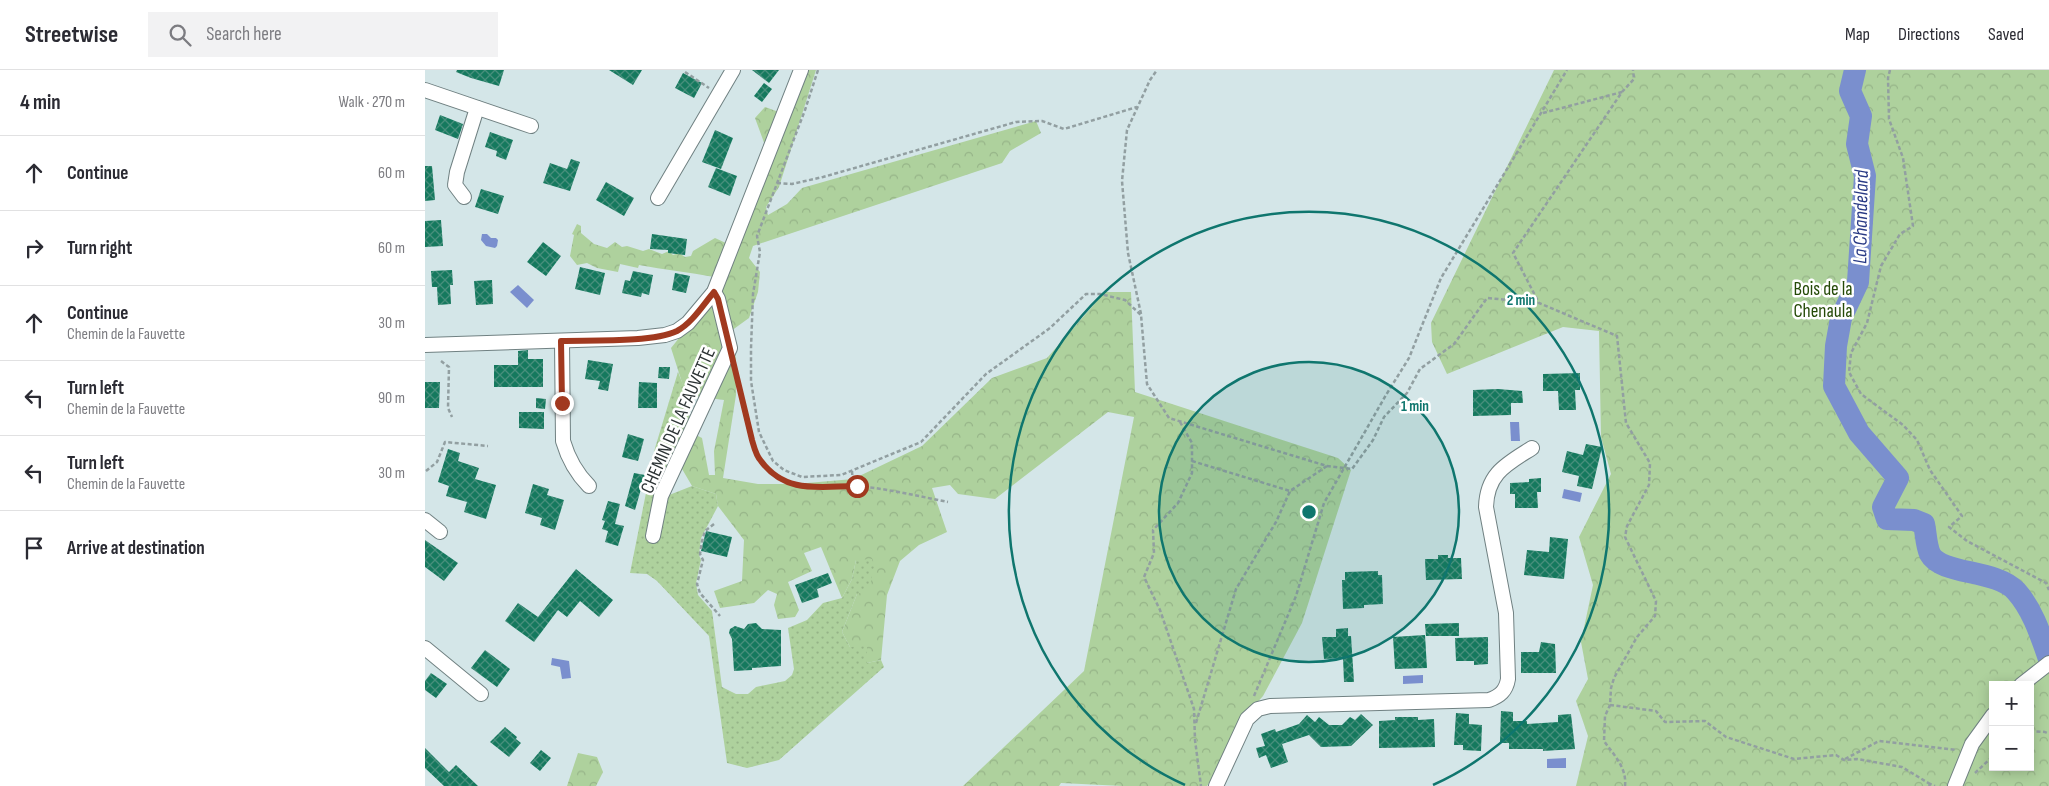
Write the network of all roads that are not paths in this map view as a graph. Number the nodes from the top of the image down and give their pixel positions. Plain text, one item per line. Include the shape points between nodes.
1 (733, 70) edge
2 (801, 70) edge
3 (425, 90) edge
4 (477, 108) junction
5 (531, 126) dead end
6 (464, 197) dead end
7 (658, 198) dead end
8 (714, 292) junction
9 (561, 341) junction
10 (425, 345) edge
11 (1532, 448) dead end
12 (589, 486) dead end
13 (425, 520) edge
14 (440, 532) dead end
15 (653, 536) dead end
16 (425, 648) edge
17 (2049, 663) edge
18 (2026, 681) edge
19 (481, 694) dead end
20 (1989, 721) edge
21 (1216, 786) edge
22 (1955, 786) edge

1 - 7 street
2 - 8 street, CHEMIN DE LA FAUVETTE
3 - 4 street
4 - 5 street
4 - 6 street via 456,178 455,185
8 - 9 street, CHEMIN DE LA FAUVETTE via 688,323 665,335
8 - 15 street, CHEMIN DE LA FAUVETTE via 730,348 661,496
9 - 10 street, CHEMIN DE LA FAUVETTE
9 - 12 street via 563,441 567,455
11 - 21 street via 1503,466 1492,480 1487,498 1506,613 1508,679 1503,693 1489,700 1270,706 1258,709 1247,719
13 - 14 street
16 - 19 street
17 - 18 street
20 - 22 street via 1972,744

